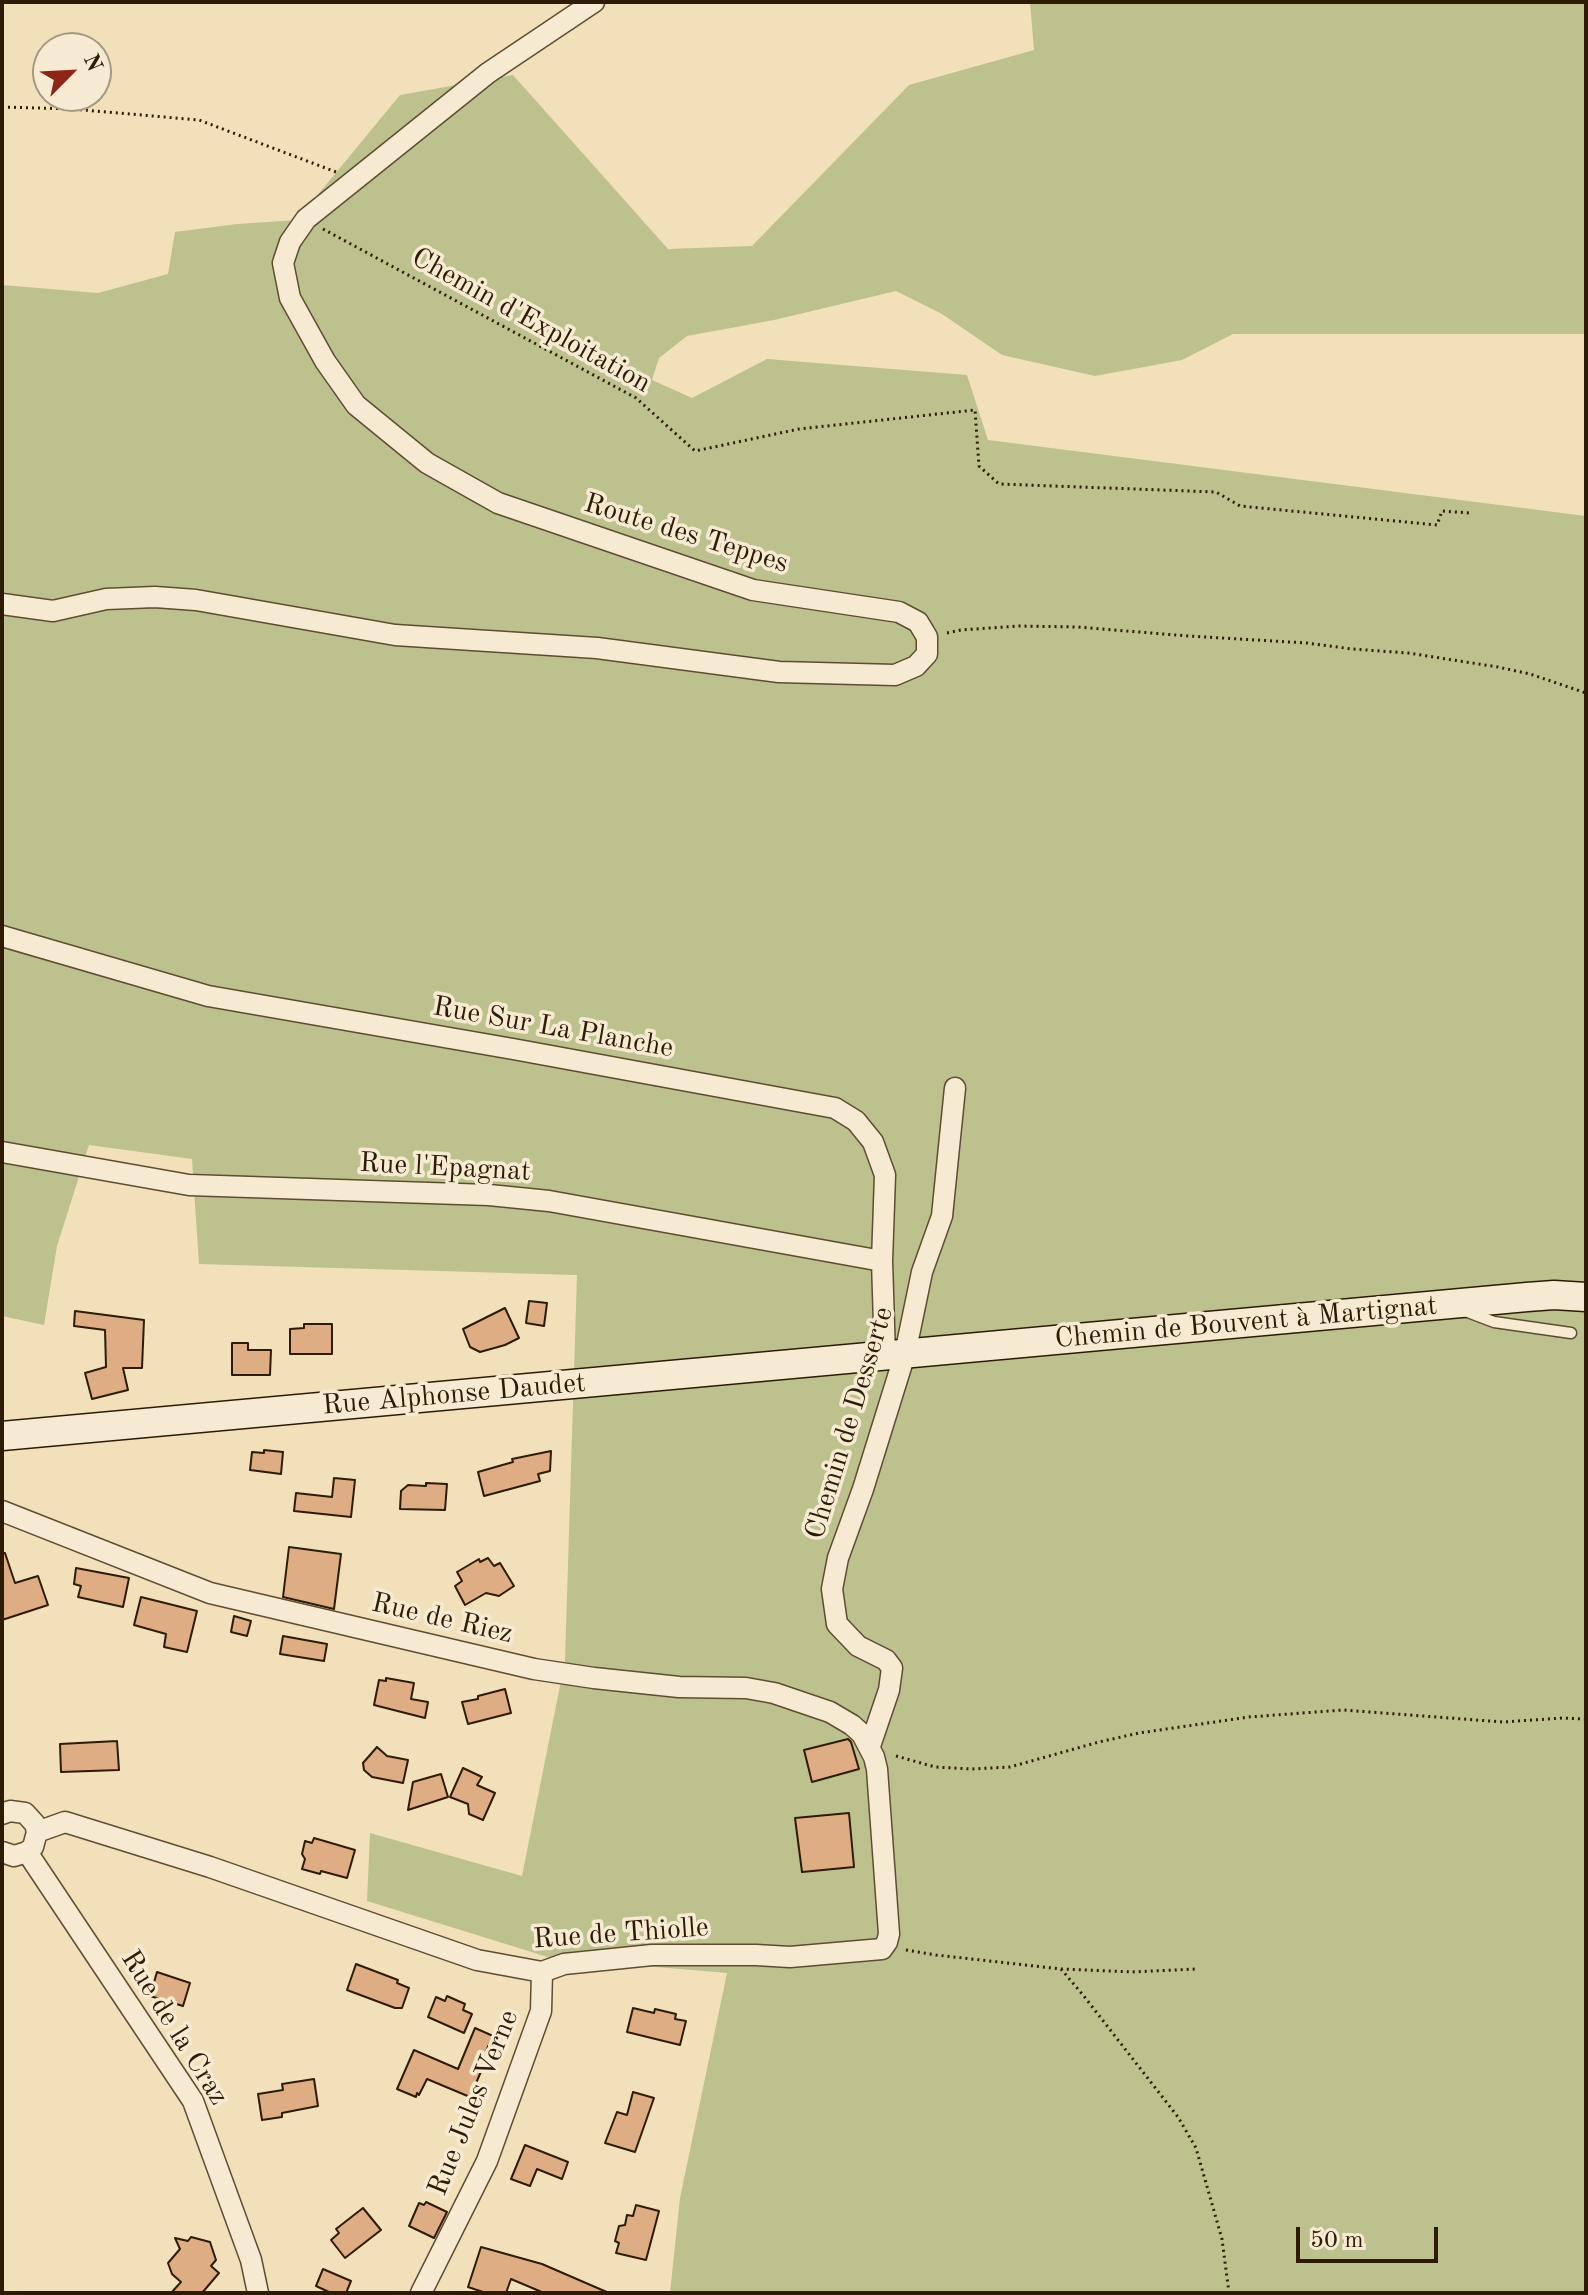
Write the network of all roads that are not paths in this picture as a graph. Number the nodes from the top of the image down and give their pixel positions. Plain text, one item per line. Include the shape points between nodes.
1 (594, 2) edge
2 (2, 604) edge
3 (2, 936) edge
4 (955, 1088) dead end
5 (2, 1152) edge
6 (882, 1261) junction
7 (1586, 1297) edge
8 (1448, 1304) junction
9 (1571, 1333) dead end
10 (895, 1355) junction
11 (2, 1436) edge
12 (2, 1511) edge
13 (870, 1746) junction
14 (2, 1814) edge
15 (37, 1832) junction
16 (10, 1856) edge
17 (542, 1972) junction
18 (258, 2293) edge
19 (421, 2293) edge

1 - 2 street, Route des Teppes via 488,73 306,219 283,263 290,298 356,405 427,463 498,503 753,590 899,612 918,622 927,637 927,654 916,666 895,675 779,672 597,648 395,635 155,597 106,599 53,611
3 - 6 street, Rue Sur La Planche via 208,996 835,1108 856,1121 873,1142 885,1175
4 - 10 street, Chemin de Desserte via 942,1216
5 - 6 street, Rue l'Epagnat via 189,1185 549,1201
6 - 10 street, Rue Sur La Planche
7 - 8 street, Chemin de Bouvent à Martignat
8 - 9 lane via 1494,1322
8 - 10 street, Chemin de Bouvent à Martignat
10 - 11 street, Rue Alphonse Daudet
10 - 13 street, Chemin de Desserte via 832,1589 837,1624 858,1646 892,1668
12 - 13 street, Rue de Riez via 210,1593 467,1654 594,1678 774,1693 830,1712 852,1725
13 - 17 street, Rue de Thiolle via 877,1769 889,1934 882,1949 790,1957 652,1955 564,1964
14 - 15 street via 25,1813
15 - 16 street via 33,1847
15 - 17 street, Rue de Thiolle via 65,1822 477,1960
16 - 18 street, Rue de la Craz via 193,2101
17 - 19 street, Rue Jules Verne via 541,2011 487,2161

